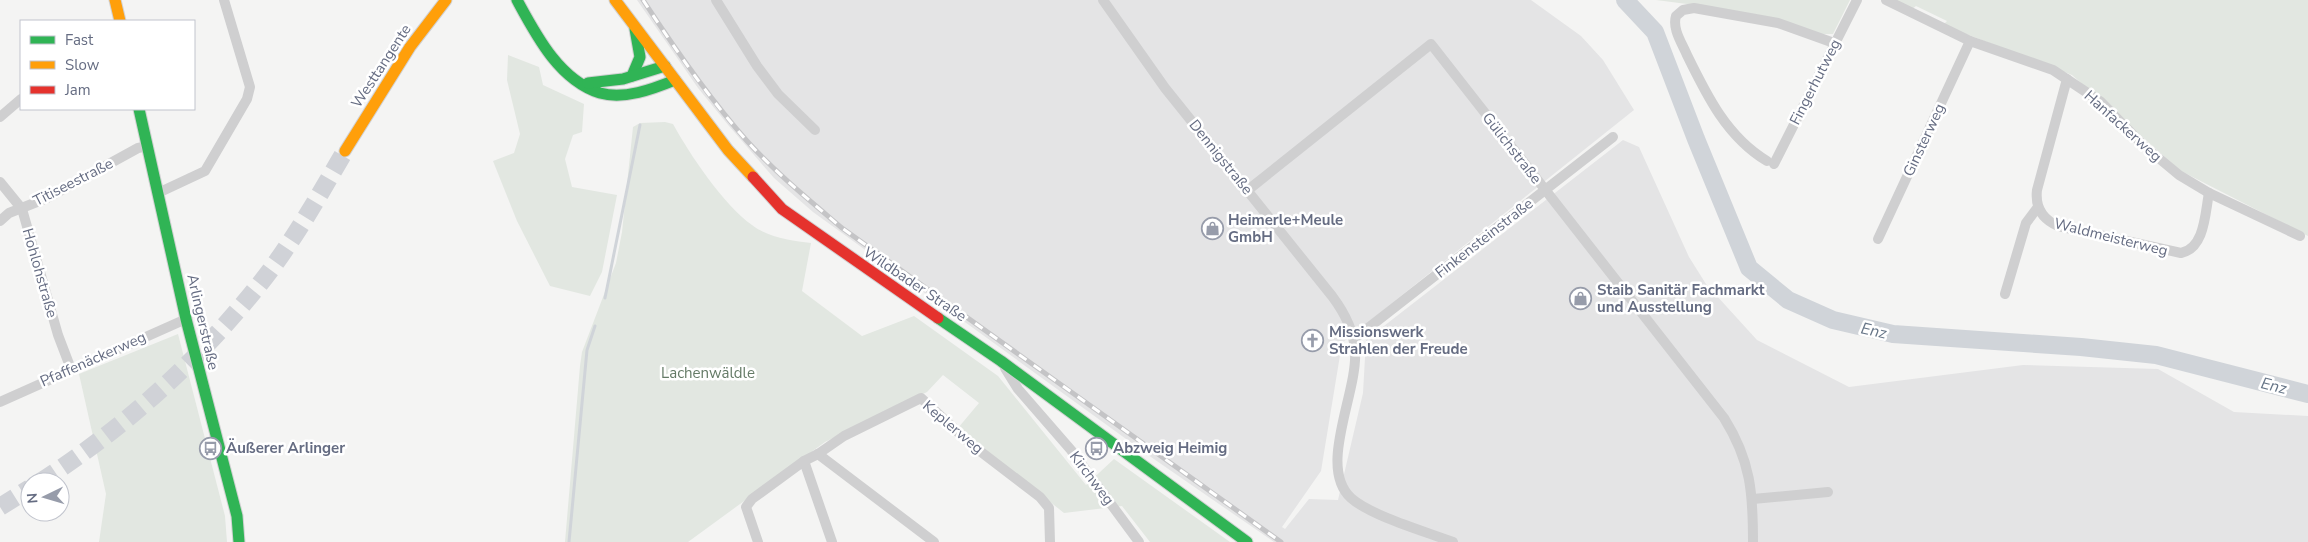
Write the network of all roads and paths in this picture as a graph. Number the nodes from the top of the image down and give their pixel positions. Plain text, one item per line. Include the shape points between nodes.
1 (115, 0) edge
2 (224, 0) edge
3 (446, 0) edge
4 (504, 0) edge
5 (517, 0) edge
6 (615, 0) edge
7 (716, 0) edge
8 (1103, 0) edge
9 (1857, 0) edge
10 (1886, 0) edge
11 (120, 20) edge
12 (635, 29) junction
13 (535, 33) junction
14 (1970, 41) junction
15 (1834, 42) junction
16 (665, 66) junction
17 (632, 76) junction
18 (2067, 79) junction
19 (675, 80) junction
20 (583, 83) junction
21 (20, 101) edge
22 (140, 110) edge
23 (0, 117) edge
24 (815, 130) dead end
25 (1613, 137) dead end
26 (148, 146) junction
27 (345, 151) tunnel mouth
28 (0, 182) edge
29 (1248, 190) junction
30 (1545, 191) junction
31 (158, 193) junction
32 (2209, 193) junction
33 (2038, 207) junction
34 (22, 209) junction
35 (0, 221) edge
36 (2300, 236) dead end
37 (1878, 239) dead end
38 (2005, 294) dead end
39 (186, 319) junction
40 (1354, 339) junction
41 (1000, 361) junction
42 (71, 369) junction
43 (1046, 395) junction
44 (0, 402) edge
45 (1042, 416) junction
46 (818, 454) junction
47 (804, 461) junction
48 (1828, 492) dead end
49 (1753, 499) junction
50 (239, 542) edge
51 (758, 542) edge
52 (832, 542) edge
53 (934, 542) edge
54 (1050, 542) edge
55 (1139, 542) edge
56 (1247, 542) edge
57 (1453, 542) edge
58 (1753, 542) edge

1 - 11 main road
2 - 31 street via 250,87 247,99 205,171
3 - 27 main road, Westtangente via 410,47
4 - 13 main road
5 - 13 main road
6 - 12 main road, Wildbader Straße
7 - 24 street via 756,66 778,94
8 - 29 street, Dennigstraße via 1148,66
9 - 15 street, Fingerhutweg
10 - 14 street, Hanfackerweg
12 - 16 main road, Wildbader Straße
12 - 17 main road via 640,58
13 - 20 main road via 555,59
14 - 18 street, Hanfackerweg via 2053,70
14 - 37 street, Ginsterweg
15 - 15 street, Fingerhutweg via 1778,23 1694,8 1683,10 1676,16 1674,24 1716,111 1743,143 1770,162
16 - 17 main road
16 - 19 main road, Wildbader Straße
17 - 20 main road via 609,82
18 - 32 street, Hanfackerweg via 2101,102 2167,166
18 - 33 street, Waldmeisterweg via 2037,190
19 - 20 main road via 652,89 609,94 592,90
19 - 41 main road, Wildbader Straße via 745,170 782,209
21 - 23 street
22 - 26 main road, Arlingerstraße
25 - 30 street, Finkensteinstraße
26 - 31 main road, Arlingerstraße
26 - 34 street, Titiseestraße via 138,148
28 - 34 street, Hohlohstraße
29 - 30 street, Gülichstraße via 1431,44
29 - 40 street, Dennigstraße via 1332,296
30 - 40 street, Finkensteinstraße
30 - 49 street, Gülichstraße via 1724,418 1736,436 1748,468
31 - 39 main road, Arlingerstraße
32 - 33 street, Waldmeisterweg via 2198,241 2193,248 2181,253 2058,226 2044,217
32 - 36 street, Hanfackerweg
33 - 38 street, Waldmeisterweg via 2026,223
34 - 35 street, Titiseestraße via 9,213
34 - 42 street, Hohlohstraße
39 - 42 street, Pfaffenäckerweg
39 - 50 main road, Arlingerstraße via 237,516
40 - 57 street, Dennigstraße via 1353,385 1338,455 1341,484 1361,506
41 - 43 main road, Wildbader Straße
41 - 45 street, Kirchweg via 1018,389
42 - 44 street, Pfaffenäckerweg
43 - 45 street
43 - 56 main road, Wildbader Straße
45 - 55 street, Kirchweg
46 - 47 street
46 - 53 street
46 - 54 street, Keplerweg via 844,436 921,398 972,445 1040,497 1048,508
47 - 51 street via 752,498 746,507
47 - 52 street
48 - 49 street
49 - 58 street, Gülichstraße

